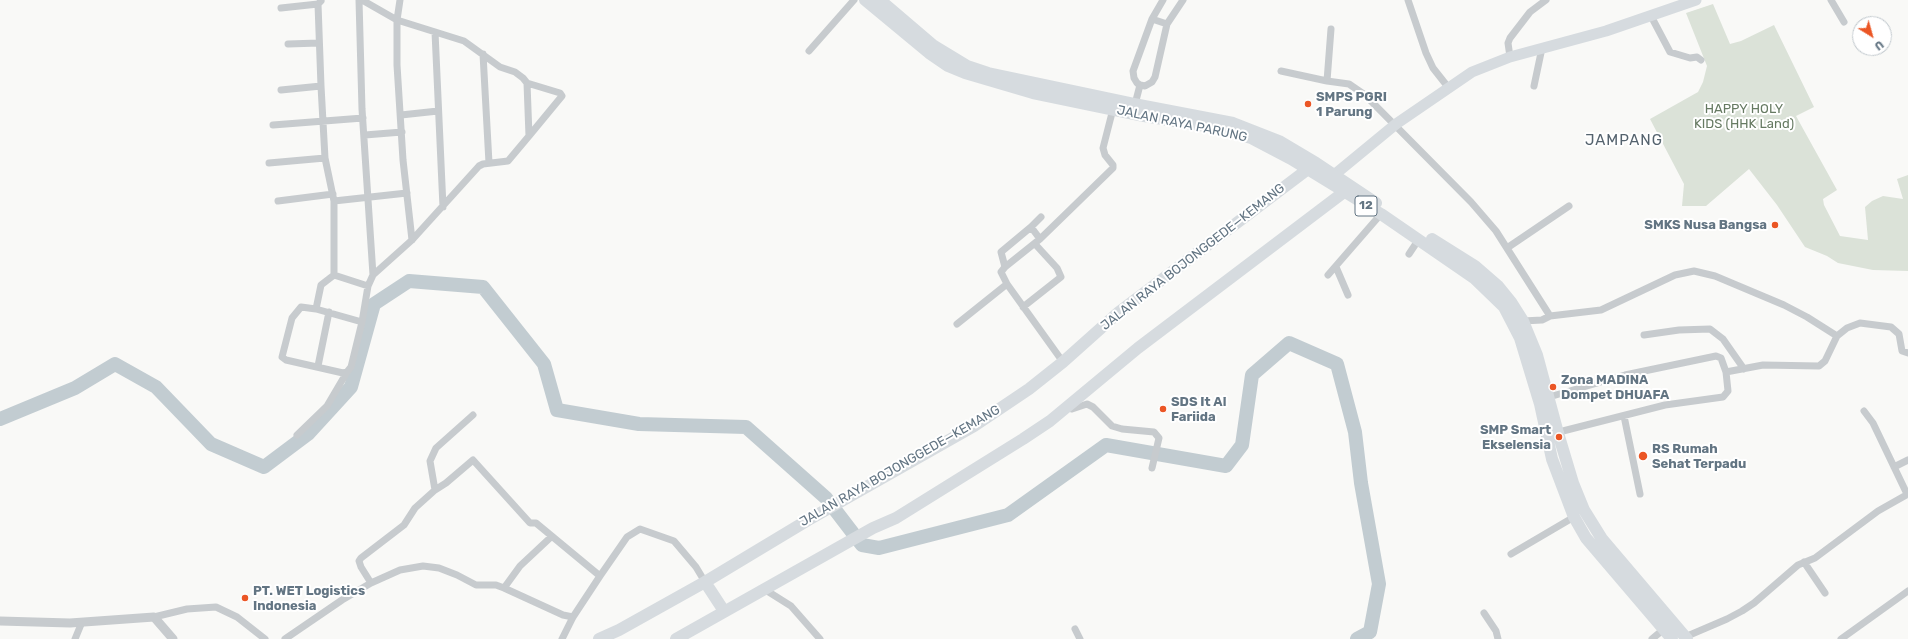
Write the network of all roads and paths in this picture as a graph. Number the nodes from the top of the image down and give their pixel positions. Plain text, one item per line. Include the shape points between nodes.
1 (360, 0) edge
2 (400, 0) edge
3 (854, 0) edge
4 (865, 0) edge
5 (880, 0) edge
6 (1163, 0) edge
7 (1183, 0) edge
8 (1408, 0) edge
9 (1546, 0) edge
10 (1696, 0) edge
11 (1831, 0) edge
12 (321, 1) edge
13 (281, 8) dead end
14 (1651, 16) junction
15 (1152, 19) junction
16 (397, 20) junction
17 (1844, 22) dead end
18 (1167, 24) junction
19 (1331, 29) dead end
20 (435, 32) junction
21 (288, 44) dead end
22 (319, 44) junction
23 (1542, 48) junction
24 (809, 51) dead end
25 (483, 54) junction
26 (1510, 57) junction
27 (1701, 60) dead end
28 (1281, 71) dead end
29 (1327, 81) junction
30 (527, 83) junction
31 (1143, 85) junction
32 (321, 86) junction
33 (1534, 86) dead end
34 (1448, 87) junction
35 (281, 90) dead end
36 (1113, 109) junction
37 (1134, 109) junction
38 (438, 111) junction
39 (401, 115) junction
40 (363, 118) junction
41 (323, 121) junction
42 (273, 125) dead end
43 (1394, 126) junction
44 (402, 132) junction
45 (365, 135) junction
46 (529, 136) junction
47 (325, 158) junction
48 (269, 163) dead end
49 (489, 163) junction
50 (1311, 166) junction
51 (1330, 179) junction
52 (1347, 190) junction
53 (407, 193) junction
54 (334, 197) junction
55 (368, 197) junction
56 (278, 201) dead end
57 (1569, 206) dead end
58 (443, 207) junction
59 (1381, 214) junction
60 (1041, 217) dead end
61 (1031, 227) junction
62 (1419, 239) junction
63 (412, 240) junction
64 (1038, 241) junction
65 (1507, 248) junction
66 (1409, 254) dead end
67 (1005, 267) junction
68 (1336, 267) junction
69 (334, 275) junction
70 (373, 275) junction
71 (1328, 276) dead end
72 (1007, 284) junction
73 (368, 286) junction
74 (1348, 295) dead end
75 (1023, 307) junction
76 (316, 309) junction
77 (329, 312) junction
78 (1547, 317) junction
79 (1524, 321) junction
80 (362, 322) junction
81 (957, 324) dead end
82 (1644, 335) dead end
83 (1836, 336) junction
84 (1908, 353) edge
85 (1063, 362) junction
86 (318, 366) junction
87 (1744, 369) junction
88 (347, 372) junction
89 (1726, 372) junction
90 (1549, 397) junction
91 (1067, 406) junction
92 (1864, 411) dead end
93 (473, 415) dead end
94 (1624, 416) junction
95 (1552, 434) junction
96 (297, 435) dead end
97 (1908, 460) edge
98 (1894, 467) junction
99 (1152, 468) dead end
100 (435, 490) junction
101 (1640, 494) dead end
102 (1908, 494) edge
103 (1574, 517) junction
104 (551, 537) junction
105 (1511, 554) dead end
106 (1804, 562) junction
107 (600, 576) junction
108 (705, 582) junction
109 (371, 583) junction
110 (504, 588) junction
111 (764, 589) junction
112 (1908, 591) edge
113 (1825, 593) dead end
114 (724, 611) junction
115 (1484, 613) dead end
116 (154, 617) junction
117 (573, 617) junction
118 (0, 621) edge
119 (82, 622) junction
120 (1075, 629) dead end
121 (1664, 629) junction
122 (1692, 634) edge
123 (75, 639) edge
124 (172, 639) edge
125 (265, 639) edge
126 (285, 639) edge
127 (562, 639) edge
128 (599, 639) edge
129 (676, 639) edge
130 (820, 639) edge
131 (1080, 639) edge
132 (1498, 639) edge
133 (1652, 639) edge
134 (1672, 639) edge
135 (1841, 639) edge

1 - 16 street
1 - 40 street
2 - 16 street
3 - 24 street
4 - 36 highway, JALAN RAYA PARUNG / 12 via 948,66 984,80 1026,91
5 - 37 highway, JALAN RAYA PARUNG / 12 via 934,46 967,66
6 - 15 street
7 - 18 street
8 - 34 street via 1426,53 1433,68
9 - 26 street via 1530,12 1510,38
10 - 14 main road
11 - 17 street
12 - 13 street
12 - 22 street
14 - 23 main road
14 - 27 street via 1670,52
15 - 18 street
15 - 31 street via 1133,71 1137,83
16 - 20 street
16 - 39 street
18 - 31 street via 1155,77 1152,82
19 - 29 street
20 - 25 street via 464,41
20 - 38 street
21 - 22 street
22 - 32 street
23 - 26 main road
23 - 33 street
25 - 30 street via 500,68 519,74
25 - 49 street
26 - 34 main road via 1472,72
28 - 29 street
29 - 43 street via 1349,84 1365,95
30 - 46 street
30 - 46 street via 560,93 562,96
31 - 37 street
32 - 35 street
32 - 41 street
34 - 43 main road
36 - 37 highway, JALAN RAYA PARUNG / 12
36 - 64 street via 1103,148 1113,168
37 - 50 highway, JALAN RAYA PARUNG / 12 via 1233,123 1279,141
38 - 39 street
38 - 58 street
39 - 44 street
40 - 41 street
40 - 45 street
41 - 42 street
41 - 47 street
43 - 51 main road
43 - 65 street via 1471,202
44 - 45 street
44 - 53 street
45 - 55 street
46 - 49 street via 509,160
47 - 48 street
47 - 54 street
49 - 58 street via 479,166
50 - 51 highway, JALAN RAYA PARUNG / 12
50 - 85 highway, JALAN RAYA BOJONGGEDE—KEMANG via 1119,312
51 - 52 highway, JALAN RAYA PARUNG / 12
52 - 59 highway, JALAN RAYA PARUNG / 12
52 - 79 highway, JALAN RAYA PARUNG / 12 via 1475,266 1512,302
52 - 91 highway via 1138,348
53 - 55 street
53 - 63 street
54 - 55 street
54 - 56 street
54 - 69 street
55 - 70 street
57 - 65 street
58 - 63 street
59 - 62 highway, JALAN RAYA PARUNG / 12
59 - 68 street
60 - 61 street
61 - 64 street
61 - 67 street via 1001,252
62 - 66 street
62 - 95 highway, JALAN RAYA PARUNG / 12 via 1474,278 1504,306 1520,338
63 - 70 street
64 - 67 street
64 - 75 street via 1061,277
65 - 78 street
67 - 72 street via 1001,272
68 - 71 street
68 - 74 street
69 - 73 street
69 - 76 street via 321,285
70 - 73 street
72 - 75 street
72 - 81 street
73 - 80 street
75 - 85 street
76 - 77 street
76 - 86 street via 304,306 299,308 292,318 281,355 286,360
77 - 80 street
77 - 86 street
78 - 79 street
78 - 83 street via 1601,310 1674,275 1694,271 1715,276 1784,305
79 - 90 highway, JALAN RAYA PARUNG / 12
80 - 88 street via 351,367
82 - 87 street via 1710,329 1724,339
83 - 84 street via 1860,323 1891,327 1899,334 1902,352
83 - 87 street via 1825,361 1819,366 1777,364
85 - 108 highway, JALAN RAYA BOJONGGEDE—KEMANG via 1029,389 974,426
86 - 88 street
87 - 89 street
88 - 96 street via 326,407
89 - 90 street via 1722,358 1716,356 1625,375
89 - 94 street via 1728,391 1723,397 1665,405
90 - 95 highway, JALAN RAYA PARUNG / 12
91 - 99 street via 1072,409 1087,404 1112,426 1122,430 1154,432 1159,438
91 - 111 highway via 1000,454 896,518 873,528
92 - 98 street via 1873,423
93 - 100 street via 436,448 430,461
94 - 95 street
94 - 101 street
95 - 103 highway, JALAN RAYA PARUNG / 12 via 1552,459
95 - 122 highway, JALAN RAYA PARUNG / 12 via 1584,510 1602,539
97 - 98 street
98 - 102 street
100 - 104 street via 473,460 530,523 536,523
100 - 109 street via 415,508 404,525 359,560
102 - 106 street via 1878,511 1815,558
103 - 105 street
103 - 121 highway, JALAN RAYA PARUNG / 12 via 1586,538
104 - 107 street
104 - 110 street via 520,566
106 - 113 street
106 - 122 street via 1754,603 1727,620
107 - 108 street via 627,537 640,529 674,541
107 - 117 street
108 - 114 highway
108 - 128 highway, JALAN RAYA BOJONGGEDE—KEMANG via 620,630
109 - 110 street via 400,570 423,566 457,574 476,585 496,585
109 - 126 street
110 - 117 street via 563,615
111 - 114 highway
111 - 130 street via 791,606
112 - 135 street
114 - 129 highway
115 - 132 street via 1496,631
116 - 119 street
116 - 124 street
116 - 125 street via 187,609 216,607 237,616
117 - 127 street
118 - 119 street
119 - 123 street
120 - 131 street
121 - 133 street
121 - 134 highway, JALAN RAYA PARUNG / 12

